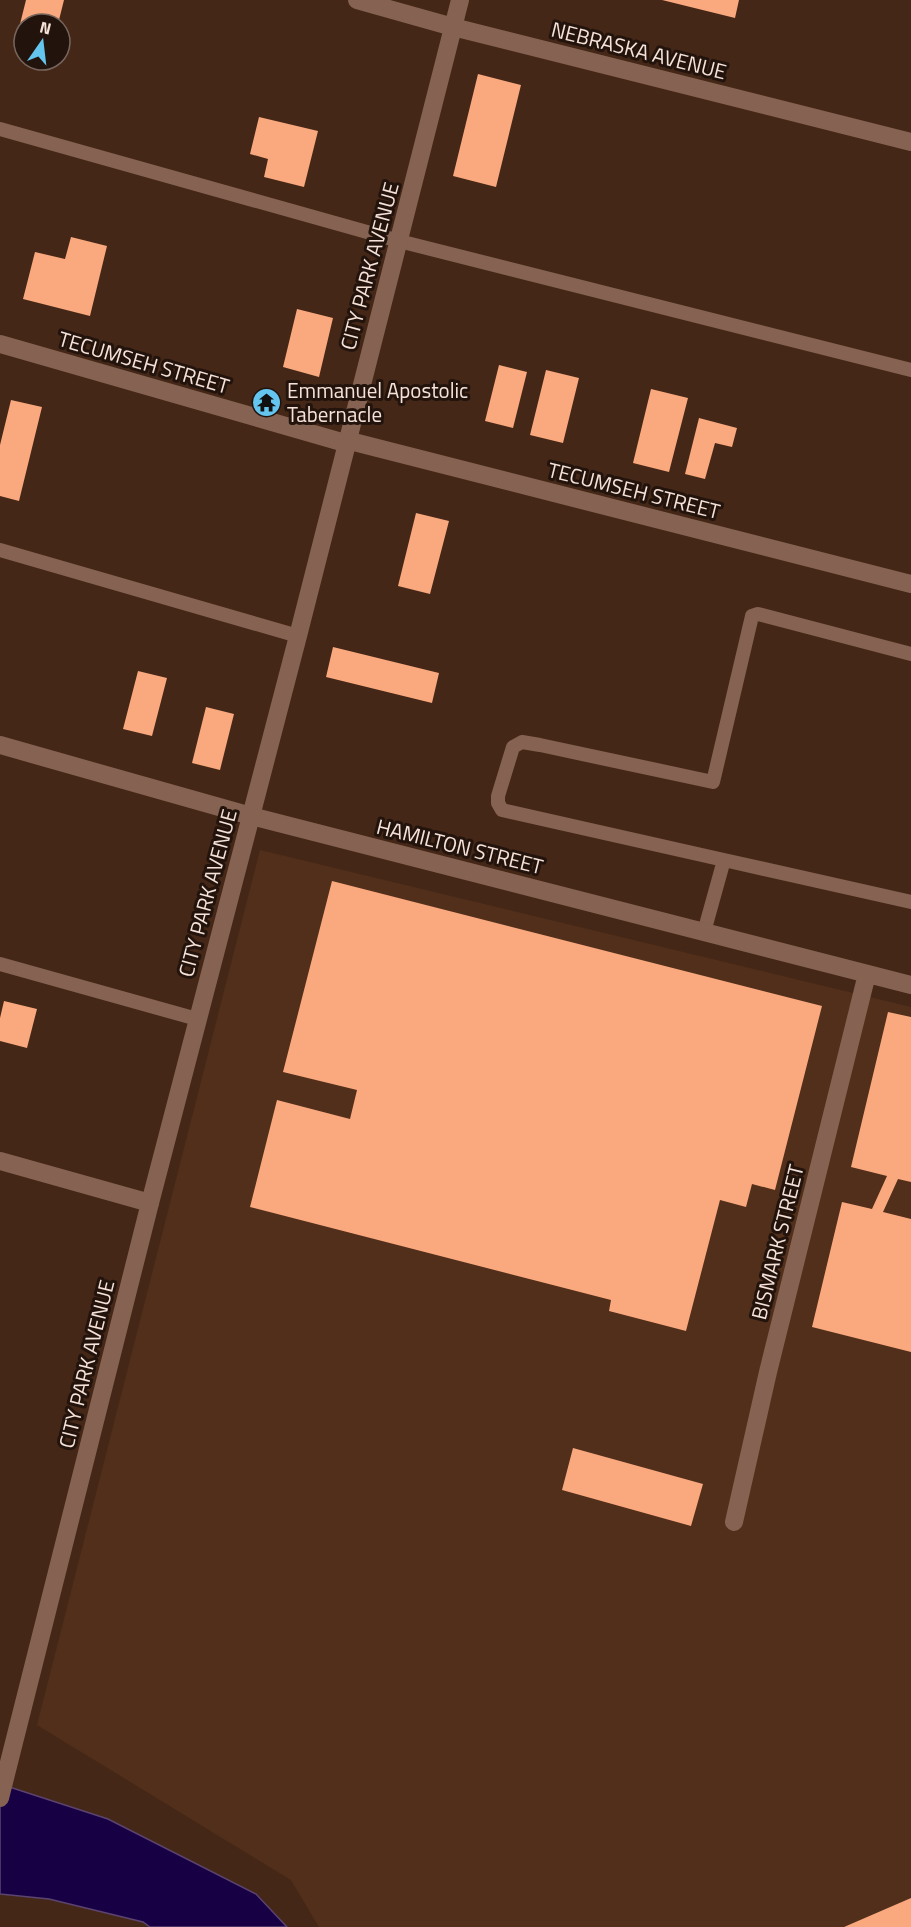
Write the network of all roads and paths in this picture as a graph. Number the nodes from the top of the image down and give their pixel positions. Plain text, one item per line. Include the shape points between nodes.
1 (357, 0) edge
2 (460, 0) edge
3 (453, 27) junction
4 (0, 129) edge
5 (911, 142) edge
6 (399, 241) junction
7 (0, 344) edge
8 (911, 370) edge
9 (346, 441) junction
10 (0, 550) edge
11 (911, 584) edge
12 (298, 636) junction
13 (911, 654) edge
14 (0, 745) edge
15 (251, 816) junction
16 (724, 860) junction
17 (911, 902) edge
18 (704, 932) junction
19 (0, 963) edge
20 (867, 974) junction
21 (911, 985) edge
22 (197, 1019) junction
23 (0, 1161) edge
24 (150, 1203) junction
25 (734, 1522) dead end
26 (0, 1798) edge

1 - 3 street, NEBRASKA AVENUE
2 - 3 street, CITY PARK AVENUE
3 - 5 street, NEBRASKA AVENUE
3 - 6 street, CITY PARK AVENUE
4 - 6 lane
6 - 8 lane
6 - 9 street, CITY PARK AVENUE
7 - 9 street, TECUMSEH STREET
9 - 11 street, TECUMSEH STREET
9 - 12 street, CITY PARK AVENUE
10 - 12 lane
12 - 15 street, CITY PARK AVENUE
13 - 16 lane via 758,614 752,616 713,782 540,745 522,742 513,747 498,796 502,810
14 - 15 street, HAMILTON STREET
15 - 18 street, HAMILTON STREET
15 - 22 street, CITY PARK AVENUE
16 - 17 lane
16 - 18 lane
18 - 20 street, HAMILTON STREET
19 - 22 lane
20 - 21 street, HAMILTON STREET
20 - 25 street, BISMARK STREET
22 - 24 street, CITY PARK AVENUE
23 - 24 street
24 - 26 street, CITY PARK AVENUE

